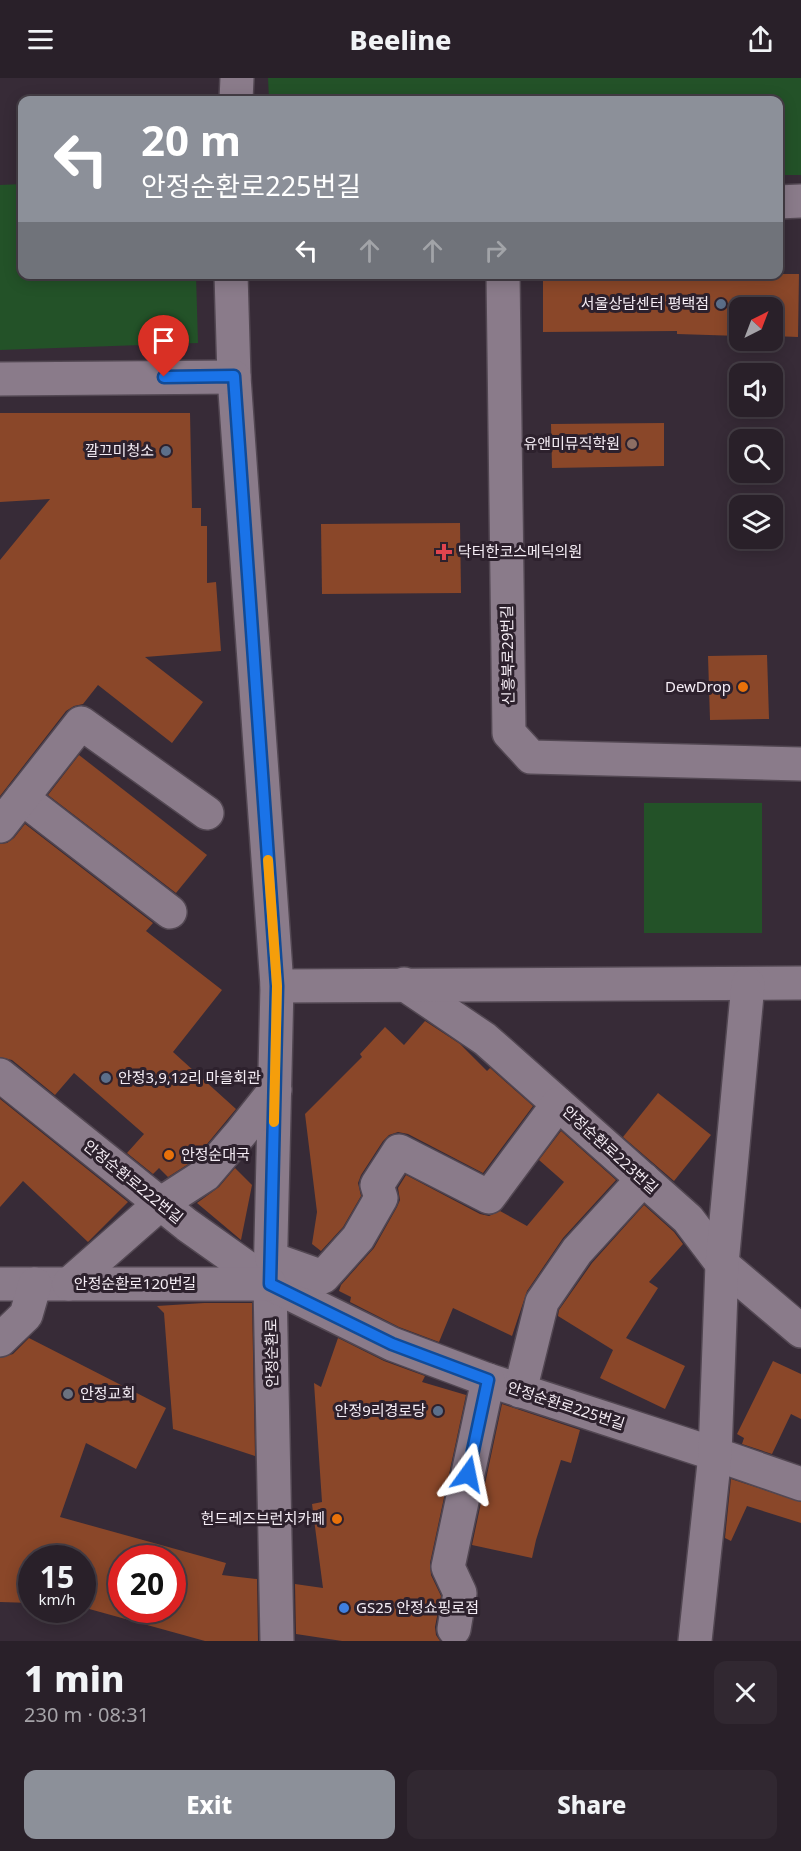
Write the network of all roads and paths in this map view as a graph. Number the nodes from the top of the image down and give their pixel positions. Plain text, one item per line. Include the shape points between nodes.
1 (237, 78) edge
2 (236, 96) edge
3 (801, 201) edge
4 (783, 202) edge
5 (231, 279) edge
6 (503, 279) edge
7 (234, 376) junction
8 (0, 379) edge
9 (801, 764) edge
10 (22, 798) junction
11 (207, 813) dead end
12 (0, 826) edge
13 (170, 912) dead end
14 (801, 983) edge
15 (404, 984) junction
16 (748, 984) junction
17 (277, 986) junction
18 (0, 1075) edge
19 (275, 1090) junction
20 (558, 1104) junction
21 (643, 1179) junction
22 (160, 1204) junction
23 (722, 1264) junction
24 (271, 1271) junction
25 (0, 1284) edge
26 (35, 1284) junction
27 (69, 1284) junction
28 (801, 1331) edge
29 (0, 1340) edge
30 (488, 1380) junction
31 (519, 1391) junction
32 (715, 1454) junction
33 (801, 1484) edge
34 (454, 1629) dead end
35 (277, 1641) edge
36 (694, 1641) edge

1 - 2 street
3 - 4 street
5 - 7 street, 안정순환로
6 - 9 street, 신흥북로29번길 via 509,733 531,757
7 - 8 street
7 - 17 street, 안정순환로
10 - 11 street via 81,723
10 - 12 street
10 - 13 street
14 - 16 street
15 - 16 street
15 - 17 street
15 - 20 street, 안정순환로223번길 via 485,1039
16 - 23 street
17 - 19 street, 안정순환로
18 - 22 street, 안정순환로222번길
19 - 22 street via 205,1175
19 - 24 street, 안정순환로
20 - 21 street, 안정순환로223번길
20 - 24 street via 489,1197 399,1151 377,1185 381,1198 358,1238 323,1277
21 - 23 street, 안정순환로223번길 via 688,1219
21 - 31 street via 577,1251 542,1302
22 - 24 street, 안정순환로222번길 via 186,1225
22 - 27 street
23 - 28 street, 안정순환로223번길
23 - 32 street
24 - 27 street, 안정순환로120번길
24 - 30 street, 안정순환로225번길 via 392,1344
24 - 35 street, 안정순환로
25 - 26 street, 안정순환로120번길
26 - 27 street, 안정순환로120번길
26 - 29 street via 26,1315
30 - 31 street, 안정순환로225번길
30 - 34 street via 448,1568 460,1593
31 - 32 street, 안정순환로225번길
32 - 33 street, 안정순환로225번길
32 - 36 street

